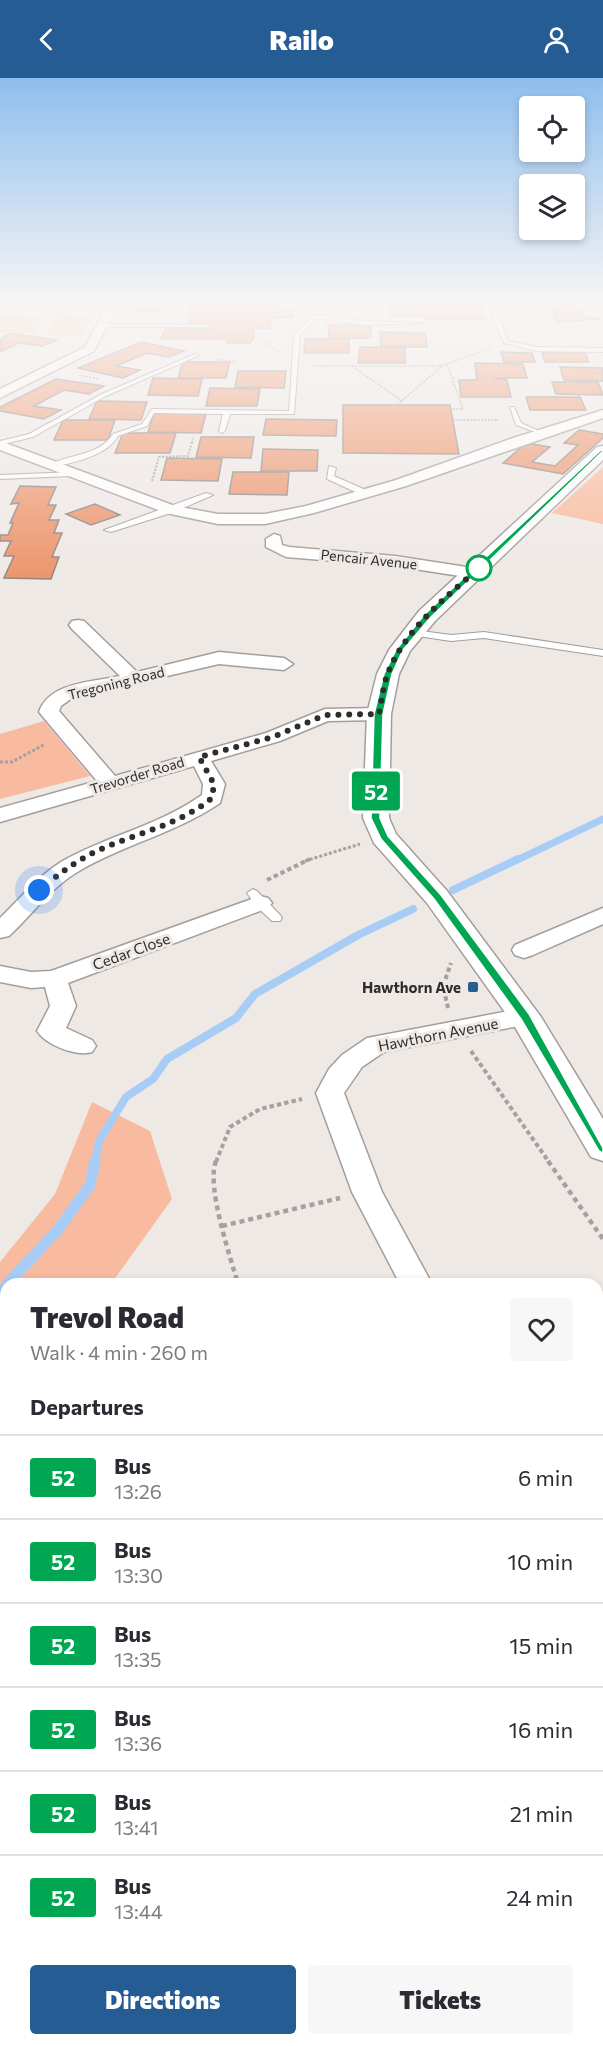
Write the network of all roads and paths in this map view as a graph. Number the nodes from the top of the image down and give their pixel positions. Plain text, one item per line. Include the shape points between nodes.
1 (114, 392) edge
2 (293, 392) edge
3 (390, 392) edge
4 (412, 392) edge
5 (457, 392) edge
6 (402, 400) junction
7 (397, 405) dead end
8 (513, 408) dead end
9 (451, 409) dead end
10 (227, 412) junction
11 (603, 414) edge
12 (222, 431) dead end
13 (539, 433) junction
14 (194, 436) dead end
15 (0, 444) edge
16 (603, 451) edge
17 (51, 466) junction
18 (332, 468) dead end
19 (72, 474) junction
20 (0, 477) edge
21 (365, 494) junction
22 (209, 495) dead end
23 (129, 496) junction
24 (171, 510) junction
25 (108, 530) dead end
26 (274, 539) dead end
27 (473, 573) junction
28 (78, 625) dead end
29 (414, 633) junction
30 (603, 653) edge
31 (284, 664) dead end
32 (133, 678) junction
33 (379, 714) junction
34 (65, 731) junction
35 (199, 757) junction
36 (0, 762) edge
37 (111, 784) junction
38 (0, 815) edge
39 (384, 837) junction
40 (263, 905) joint
41 (603, 915) edge
42 (0, 931) edge
43 (474, 947) junction
44 (524, 950) dead end
45 (0, 974) edge
46 (54, 979) junction
47 (525, 1017) junction
48 (455, 1030) junction
49 (83, 1046) dead end
50 (330, 1093) junction
51 (603, 1148) edge
52 (367, 1192) junction
53 (222, 1226) junction
54 (603, 1239) edge
55 (236, 1278) edge
56 (413, 1278) edge

1 - 15 lane via 31,436
2 - 10 lane via 292,413
3 - 6 path
4 - 6 path
5 - 9 path via 463,409
6 - 7 path
8 - 13 lane via 518,424
10 - 12 lane
10 - 17 lane via 152,411 145,425 114,435 104,448
11 - 13 street
13 - 21 street
14 - 23 path via 188,456 159,457 150,489
15 - 17 street
16 - 27 street
17 - 19 street
18 - 21 lane via 330,477
19 - 20 lane
19 - 23 street
21 - 24 street via 265,519 218,519
22 - 24 lane
23 - 24 street
24 - 25 lane
26 - 27 street, Pencair Avenue via 274,547 286,552 395,561
27 - 29 street
28 - 32 street
29 - 30 lane via 451,638 484,635
29 - 33 street via 388,674
31 - 32 street, Tregoning Road via 219,658
32 - 34 street, Tregoning Road via 65,694 52,703 49,712
33 - 35 street, Trevorder Road via 325,715 273,737
33 - 39 street via 375,818
34 - 36 path via 23,758
34 - 37 street, Tregoning Road
35 - 37 street, Trevorder Road
35 - 42 street via 214,784 212,798 196,811 103,848 68,868 39,890
37 - 38 street, Trevorder Road
39 - 40 path via 298,863 272,876
39 - 43 street via 437,897
40 - 46 street, Cedar Close
41 - 44 street
43 - 47 street
43 - 48 path via 453,958 443,986
45 - 46 street, Cedar Close via 31,980
46 - 49 street via 64,1000 64,1010 50,1031
47 - 48 street, Hawthorn Avenue
47 - 51 street
48 - 50 street, Hawthorn Avenue via 376,1044 345,1068
48 - 54 path
50 - 52 street
50 - 53 path via 260,1109 230,1127 213,1169
52 - 53 path
52 - 56 street
53 - 55 path

